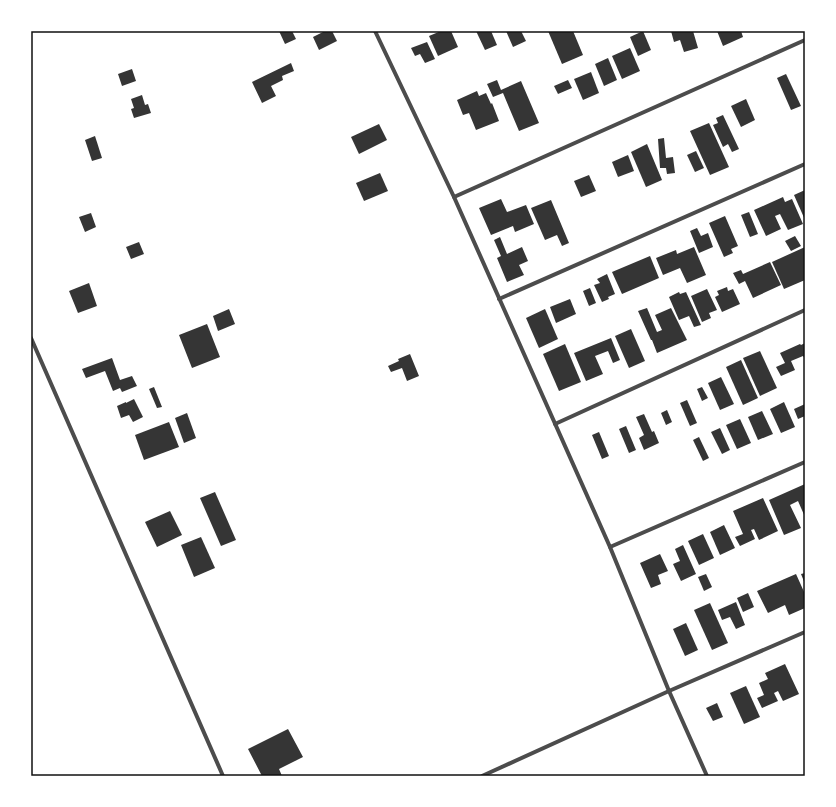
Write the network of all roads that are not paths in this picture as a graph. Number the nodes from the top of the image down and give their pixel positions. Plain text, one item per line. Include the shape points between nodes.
1 (375, 31) edge
2 (805, 40) edge
3 (805, 164) edge
4 (454, 197) junction
5 (499, 299) junction
6 (805, 310) edge
7 (31, 338) edge
8 (555, 424) junction
9 (805, 462) edge
10 (610, 547) junction
11 (805, 632) edge
12 (669, 691) junction
13 (223, 776) edge
14 (482, 776) edge
15 (707, 776) edge

1 - 4 street
2 - 4 street
3 - 5 street
4 - 5 street
5 - 8 street
6 - 8 street
7 - 13 street
8 - 10 street
9 - 10 street
10 - 12 street
11 - 12 street
12 - 14 street
12 - 15 street

